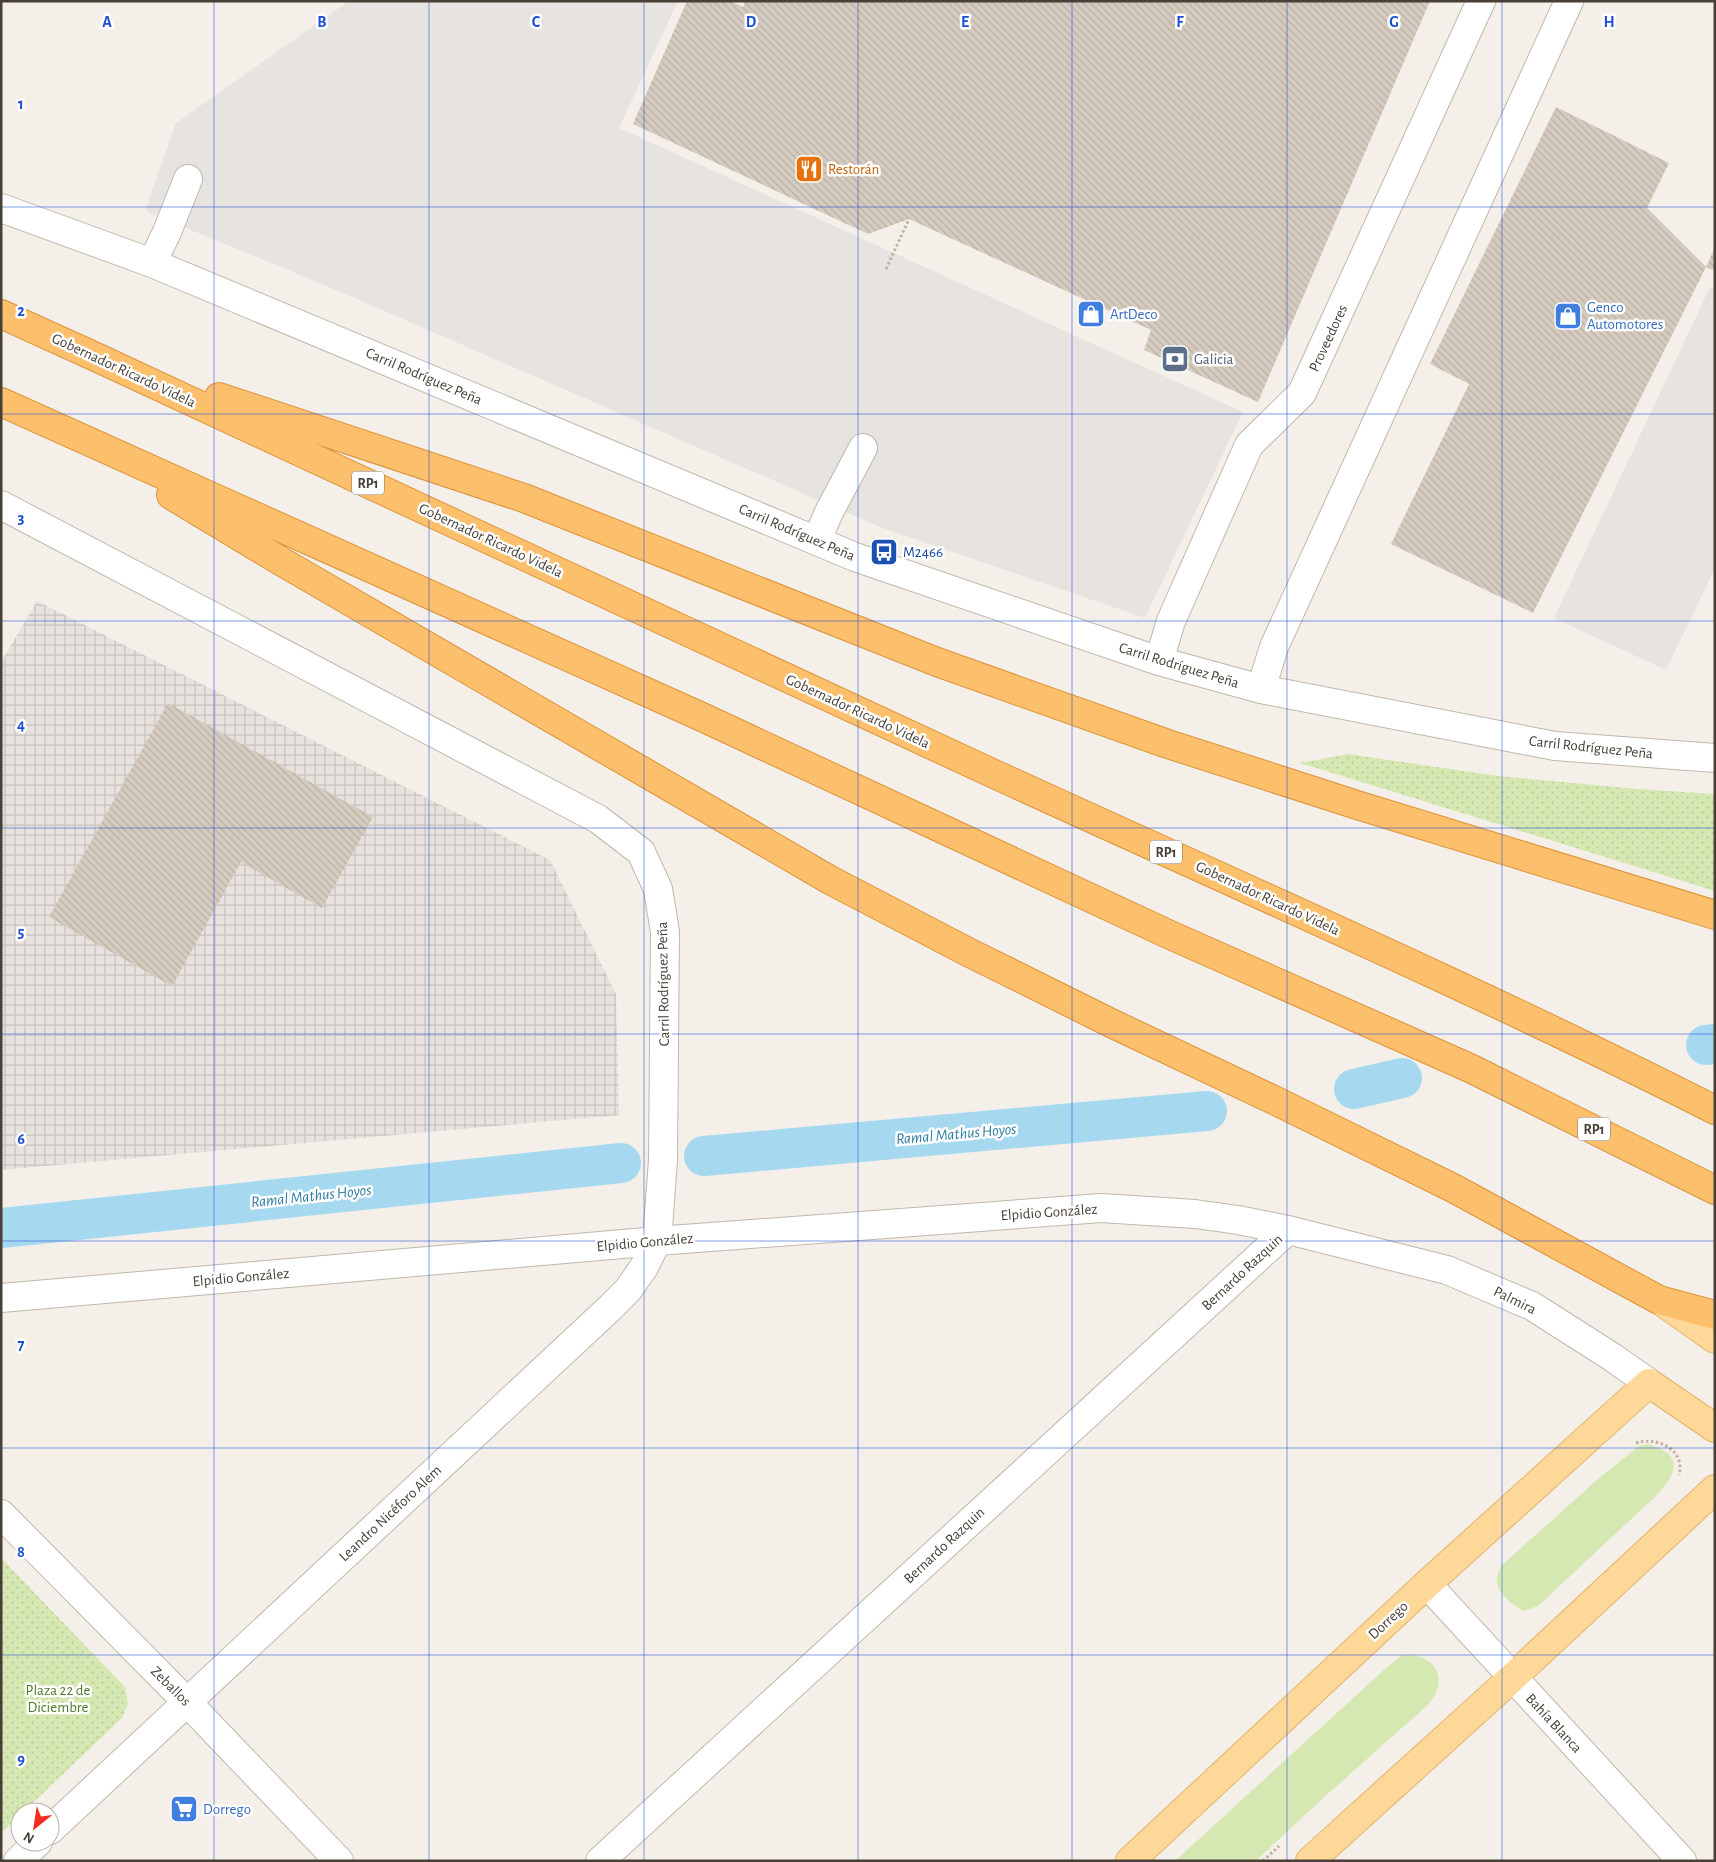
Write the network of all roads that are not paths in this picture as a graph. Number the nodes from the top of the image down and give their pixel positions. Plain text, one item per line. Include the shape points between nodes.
1 (1481, 1) edge
2 (1569, 1) edge
3 (188, 179) dead end
4 (1, 208) edge
5 (152, 263) junction
6 (1, 314) edge
7 (98, 358) junction
8 (1, 402) edge
9 (64, 431) junction
10 (863, 448) dead end
11 (1, 504) edge
12 (817, 540) junction
13 (1159, 662) junction
14 (1262, 689) junction
15 (1715, 758) edge
16 (1715, 915) edge
17 (1715, 1110) edge
18 (663, 1160) joint
19 (1715, 1190) edge
20 (1288, 1230) junction
21 (657, 1241) junction
22 (1, 1298) edge
23 (1712, 1322) edge
24 (1649, 1383) junction
25 (1715, 1428) edge
26 (1715, 1489) edge
27 (1, 1514) edge
28 (1427, 1584) junction
29 (1512, 1678) junction
30 (187, 1702) junction
31 (60, 1821) edge
32 (27, 1852) edge
33 (18, 1861) edge
34 (339, 1861) edge
35 (600, 1861) edge
36 (1130, 1861) edge
37 (1310, 1861) edge
38 (1682, 1861) edge

1 - 13 street, Proveedores via 1302,393 1249,444 1171,621
2 - 14 street via 1274,647
3 - 5 street
4 - 5 street, Carril Rodríguez Peña
5 - 12 street, Carril Rodríguez Peña
6 - 7 highway, Gobernador Ricardo Videla / RP1
7 - 16 highway via 524,498 937,662 1156,740
7 - 17 highway, Gobernador Ricardo Videla / RP1 via 1558,1032
8 - 9 highway, RP1
9 - 19 highway, RP1 via 702,717 1160,930 1472,1069
9 - 23 highway via 284,563 830,880 1087,1012 1453,1188 1659,1300
10 - 12 street
11 - 18 street, Carril Rodríguez Peña via 598,819 641,852 658,890 665,932
12 - 13 street, Carril Rodríguez Peña via 855,557
13 - 14 street, Carril Rodríguez Peña
14 - 15 street, Carril Rodríguez Peña via 1554,746
18 - 21 street, Leandro Nicéforo Alem
20 - 21 street, Elpidio González via 1194,1214 1101,1208
20 - 24 street, Palmira via 1447,1270 1500,1291 1532,1306
20 - 35 street, Bernardo Razquin
21 - 22 street, Elpidio González
21 - 30 street, Leandro Nicéforo Alem via 644,1267 611,1308
24 - 25 main road, Palmira
24 - 28 main road, Dorrego
26 - 29 main road
27 - 30 street, Zeballos
28 - 29 street, Bahía Blanca
28 - 36 main road, Dorrego
29 - 37 main road
29 - 38 street, Bahía Blanca
30 - 31 street, Leandro Nicéforo Alem
30 - 34 street, Zeballos
32 - 33 street

